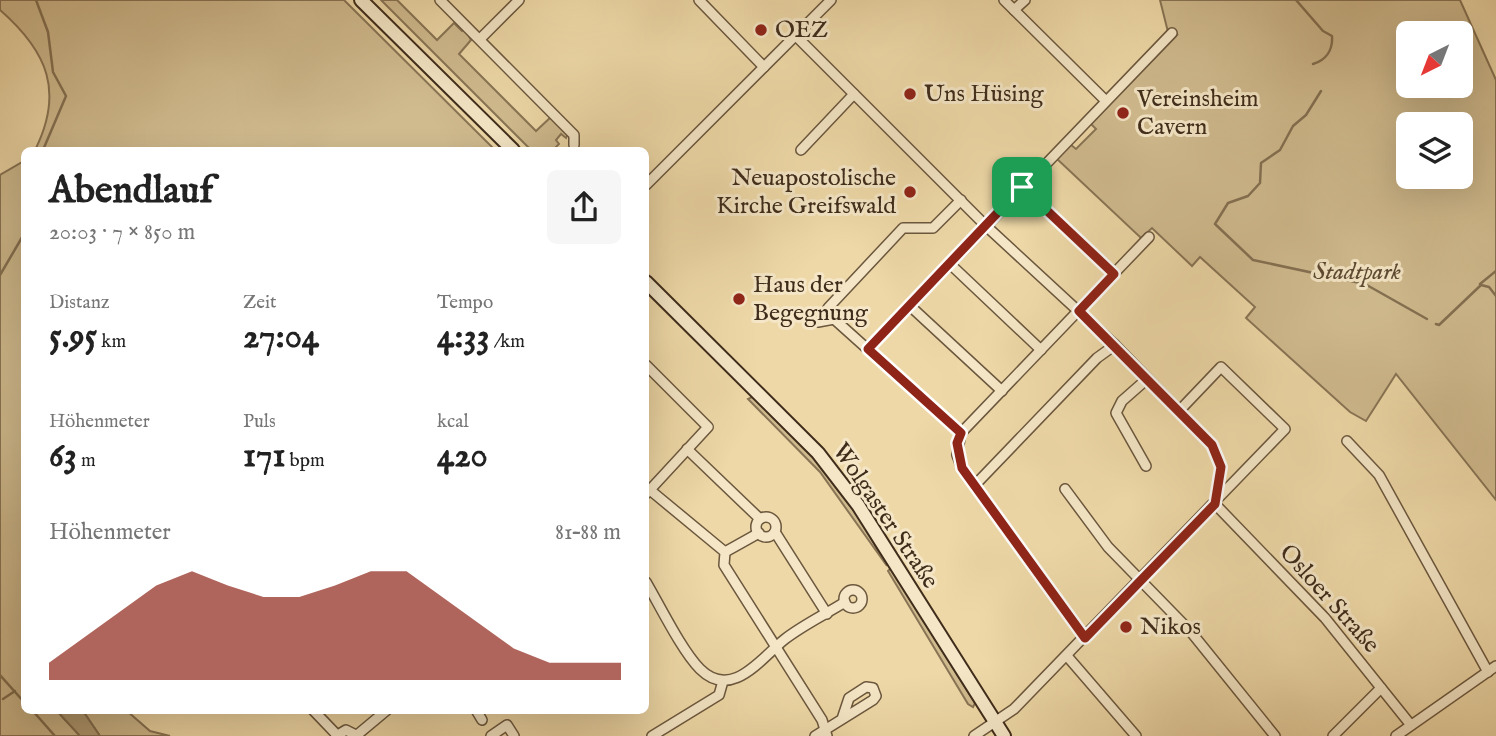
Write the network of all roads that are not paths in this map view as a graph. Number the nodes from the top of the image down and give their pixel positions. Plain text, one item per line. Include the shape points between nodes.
1 (361, 0) edge
2 (440, 0) edge
3 (519, 0) edge
4 (699, 0) edge
5 (831, 0) edge
6 (1004, 0) edge
7 (1025, 0) edge
8 (1014, 10) junction
9 (1172, 33) dead end
10 (795, 35) junction
11 (480, 39) junction
12 (764, 67) junction
13 (855, 94) junction
14 (1105, 100) junction
15 (574, 145) dead end
16 (510, 147) edge
17 (801, 150) dead end
18 (649, 182) edge
19 (1022, 187) junction
20 (961, 200) junction
21 (985, 225) junction
22 (1149, 237) dead end
23 (949, 263) junction
24 (1114, 274) junction
25 (649, 285) edge
26 (909, 305) junction
27 (828, 308) dead end
28 (1079, 311) junction
29 (818, 322) dead end
30 (1115, 345) junction
31 (868, 349) junction
32 (1041, 350) junction
33 (649, 368) edge
34 (1147, 379) junction
35 (1002, 391) junction
36 (1179, 411) junction
37 (961, 433) junction
38 (1347, 441) dead end
39 (687, 449) junction
40 (1146, 466) dead end
41 (975, 485) junction
42 (1065, 489) dead end
43 (649, 491) edge
44 (649, 493) edge
45 (1215, 504) junction
46 (760, 519) junction
47 (775, 532) junction
48 (759, 533) junction
49 (725, 552) junction
50 (1140, 581) junction
51 (649, 587) edge
52 (845, 602) dead end
53 (827, 614) junction
54 (1085, 638) junction
55 (777, 648) junction
56 (1067, 656) junction
57 (1492, 669) edge
58 (723, 681) junction
59 (1381, 688) junction
60 (317, 714) edge
61 (383, 714) edge
62 (478, 714) edge
63 (842, 719) dead end
64 (482, 720) dead end
65 (995, 722) junction
66 (1410, 724) junction
67 (826, 733) edge
68 (336, 736) edge
69 (358, 736) edge
70 (491, 736) edge
71 (514, 736) edge
72 (652, 736) edge
73 (815, 736) edge
74 (974, 736) edge
75 (1004, 736) edge
76 (1136, 736) edge
77 (1275, 736) edge
78 (1333, 736) edge
79 (1396, 736) edge

1 - 16 main road
2 - 11 street
3 - 11 street
4 - 12 street
5 - 10 street
6 - 8 street
7 - 8 street
8 - 14 street
9 - 14 street
10 - 12 street
10 - 13 street
11 - 15 street via 575,135
12 - 18 street
13 - 17 street
13 - 20 street
14 - 19 street
19 - 21 street
19 - 24 street
20 - 21 street
20 - 27 street via 933,228 903,228
21 - 23 street
21 - 28 street
22 - 24 street
23 - 26 street
23 - 32 street
24 - 28 street
25 - 65 main road, Wolgaster Straße via 818,453 858,505
26 - 31 street
26 - 35 street
28 - 30 street
28 - 32 street
29 - 31 street via 834,319
30 - 34 street
30 - 41 street via 1097,358
31 - 37 street
32 - 35 street
33 - 39 street via 708,426
34 - 36 street
34 - 40 street via 1122,401 1116,413
35 - 37 street
36 - 45 street via 1219,457
36 - 45 street via 1221,367 1286,429
37 - 41 street via 957,455
38 - 57 street via 1379,475
39 - 43 street
39 - 46 street
41 - 54 street
42 - 50 street
44 - 49 street
45 - 50 street
45 - 59 street, Osloer Straße via 1325,618
46 - 47 street via 773,519
46 - 48 street
47 - 48 street via 768,537
47 - 53 street
48 - 49 street
49 - 55 street via 724,565
50 - 54 street
50 - 77 street via 1192,634
51 - 58 street via 701,670
52 - 53 street
53 - 55 street via 784,639
54 - 56 street
55 - 58 street via 759,664
55 - 67 street
56 - 65 street
56 - 76 street
57 - 66 street
58 - 72 street via 719,695
59 - 66 street, Osloer Straße
59 - 78 street
60 - 68 street
61 - 69 street
62 - 64 street
63 - 67 street
65 - 74 street
65 - 75 main road, Wolgaster Straße
66 - 79 street
67 - 73 street
68 - 69 street via 346,730
70 - 71 street via 507,725

